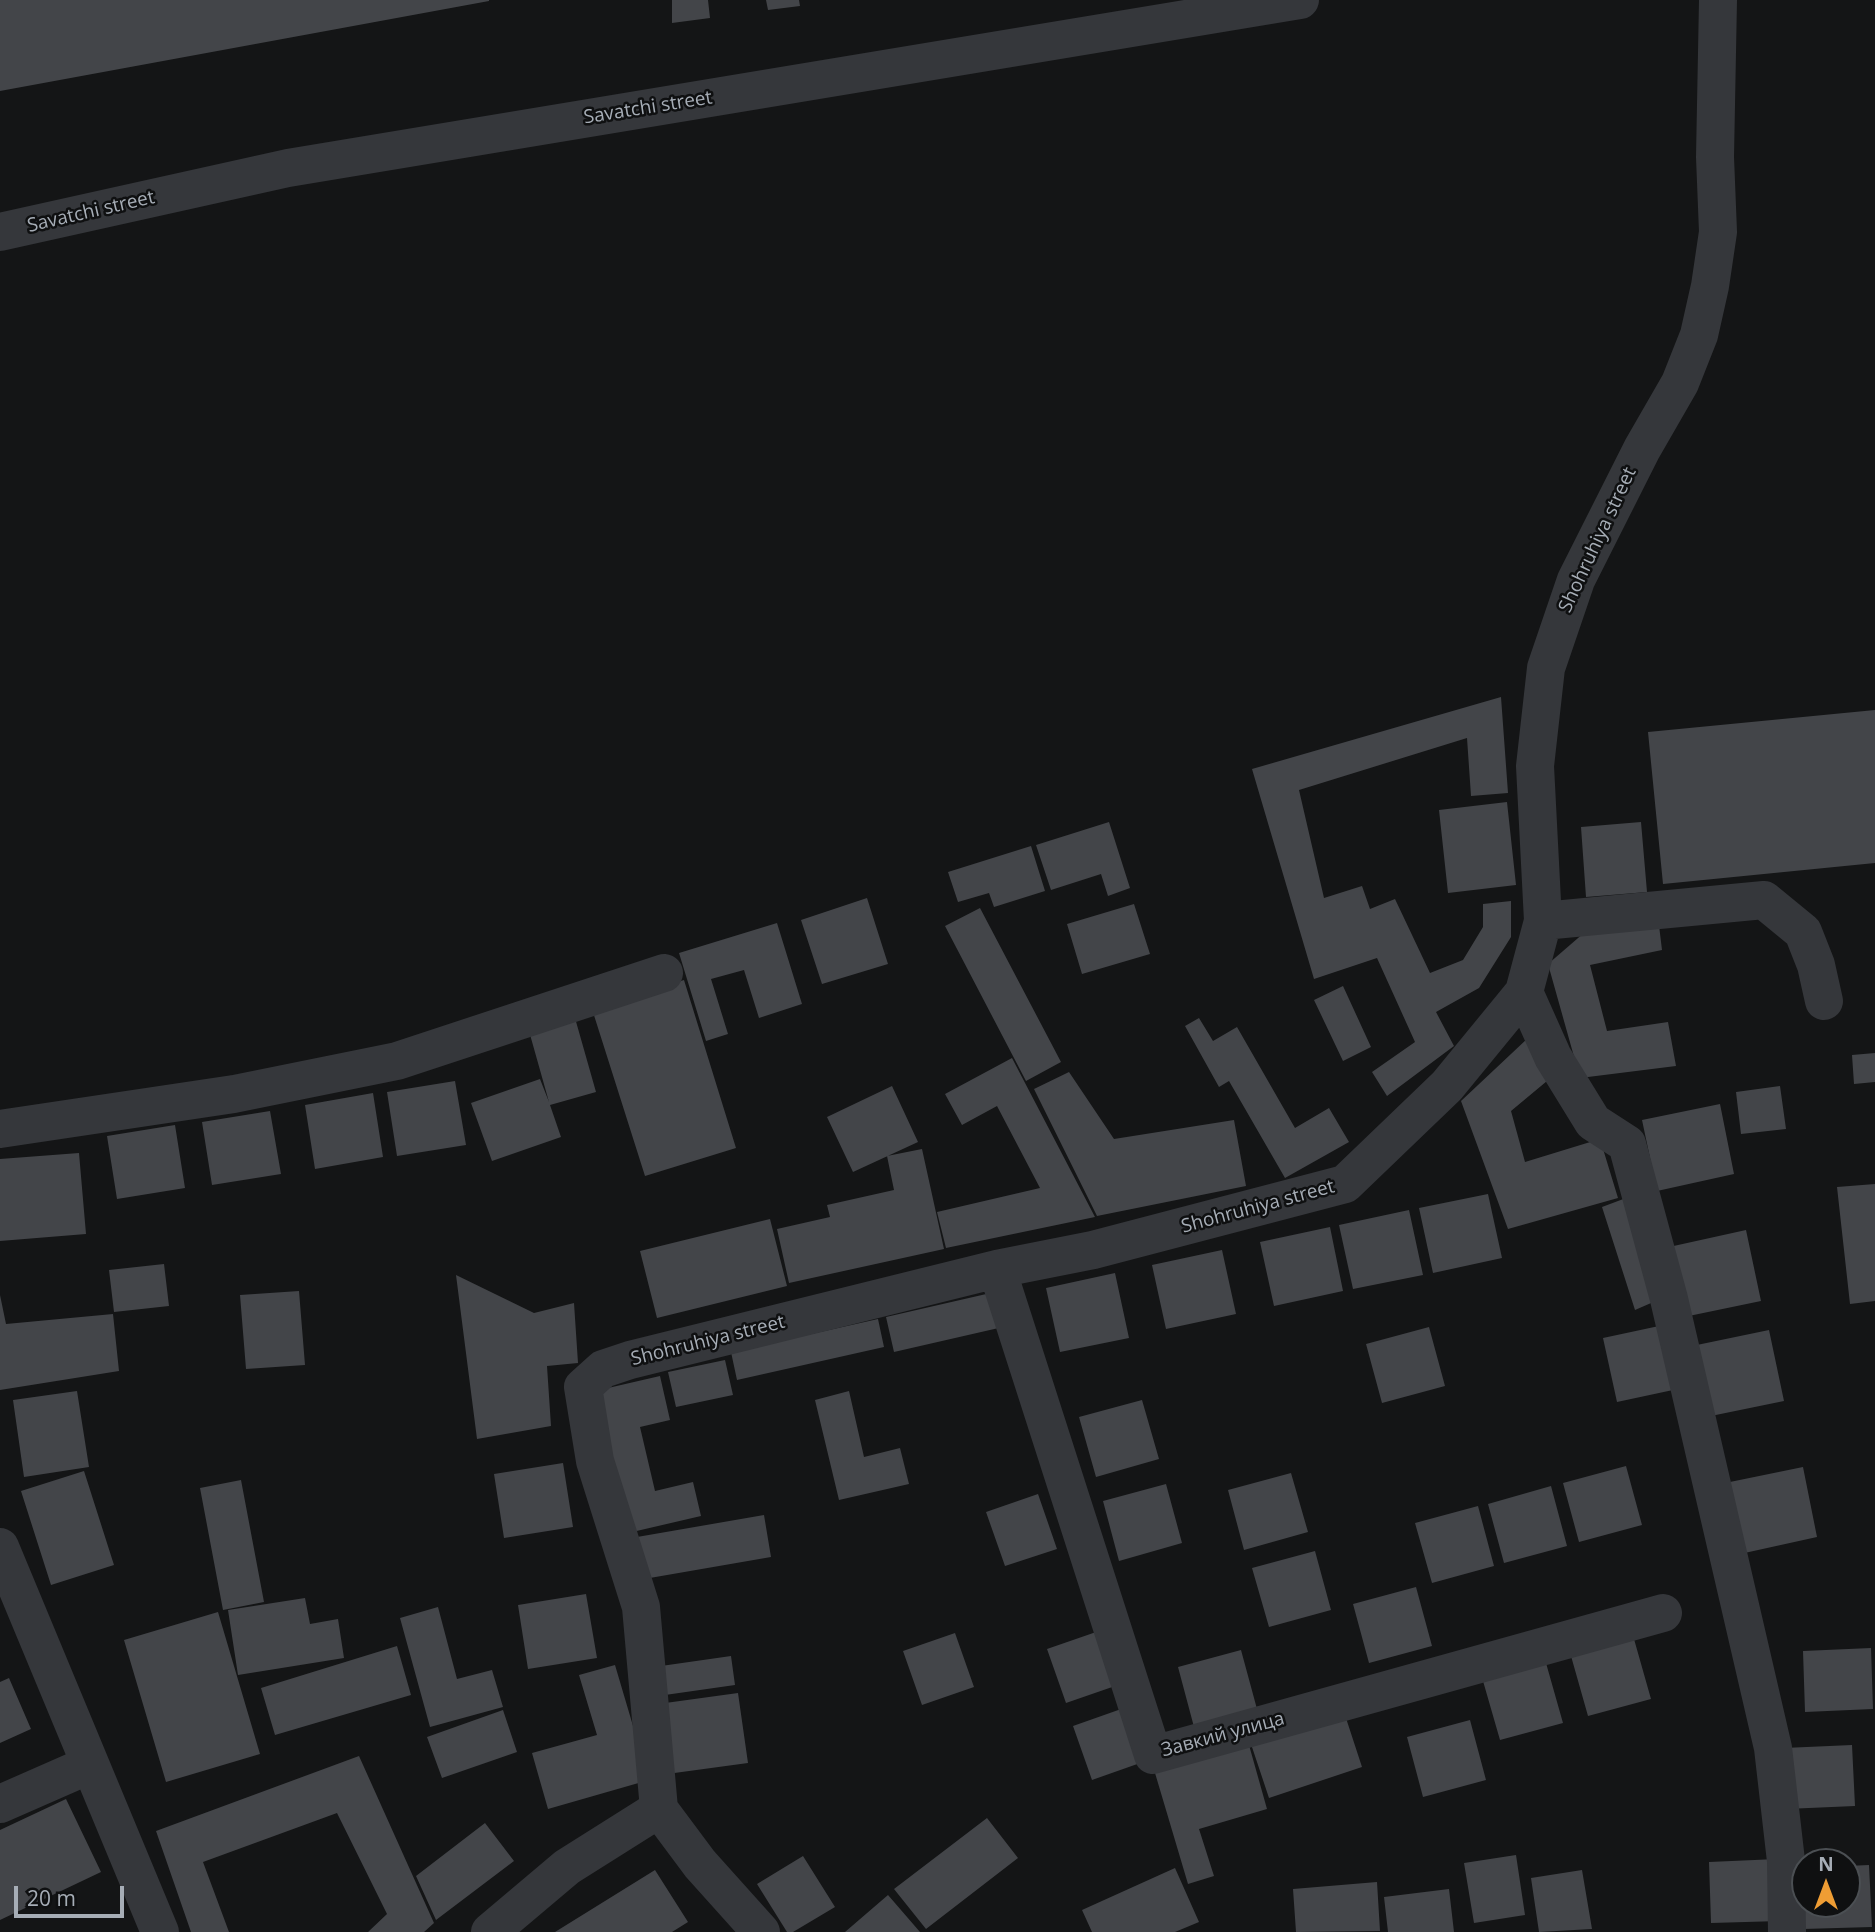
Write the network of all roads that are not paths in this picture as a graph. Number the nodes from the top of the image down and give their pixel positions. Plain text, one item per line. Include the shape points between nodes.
1 (1300, 0) edge
2 (1718, 0) edge
3 (1233, 6) edge
4 (0, 232) edge
5 (1543, 921) junction
6 (664, 973) dead end
7 (1524, 992) junction
8 (1824, 1001) dead end
9 (0, 1129) edge
10 (997, 1269) junction
11 (0, 1547) edge
12 (1664, 1613) dead end
13 (89, 1765) junction
14 (0, 1804) edge
15 (659, 1809) junction
16 (160, 1932) edge
17 (490, 1932) edge
18 (761, 1932) edge
19 (1787, 1932) edge

1 - 3 street, Savatchi street
2 - 5 street, Shohruhiya street via 1718,233 1710,286 1699,335 1680,383 1576,580 1546,668 1535,766
3 - 4 street, Savatchi street via 288,168
5 - 7 street, Shohruhiya street
5 - 8 street via 1764,900 1802,932
6 - 9 street via 397,1061 234,1094
7 - 10 street, Shohruhiya street via 1447,1086 1345,1184 1093,1250
7 - 19 street via 1553,1058 1593,1122 1627,1143 1669,1298 1773,1748 1786,1861
10 - 12 street, Завкий улица via 1153,1755
10 - 15 street, Shohruhiya street via 630,1360 603,1369 583,1387 595,1461 641,1607
11 - 13 street
13 - 14 street
13 - 16 street
15 - 17 street via 567,1867
15 - 18 street via 700,1864

